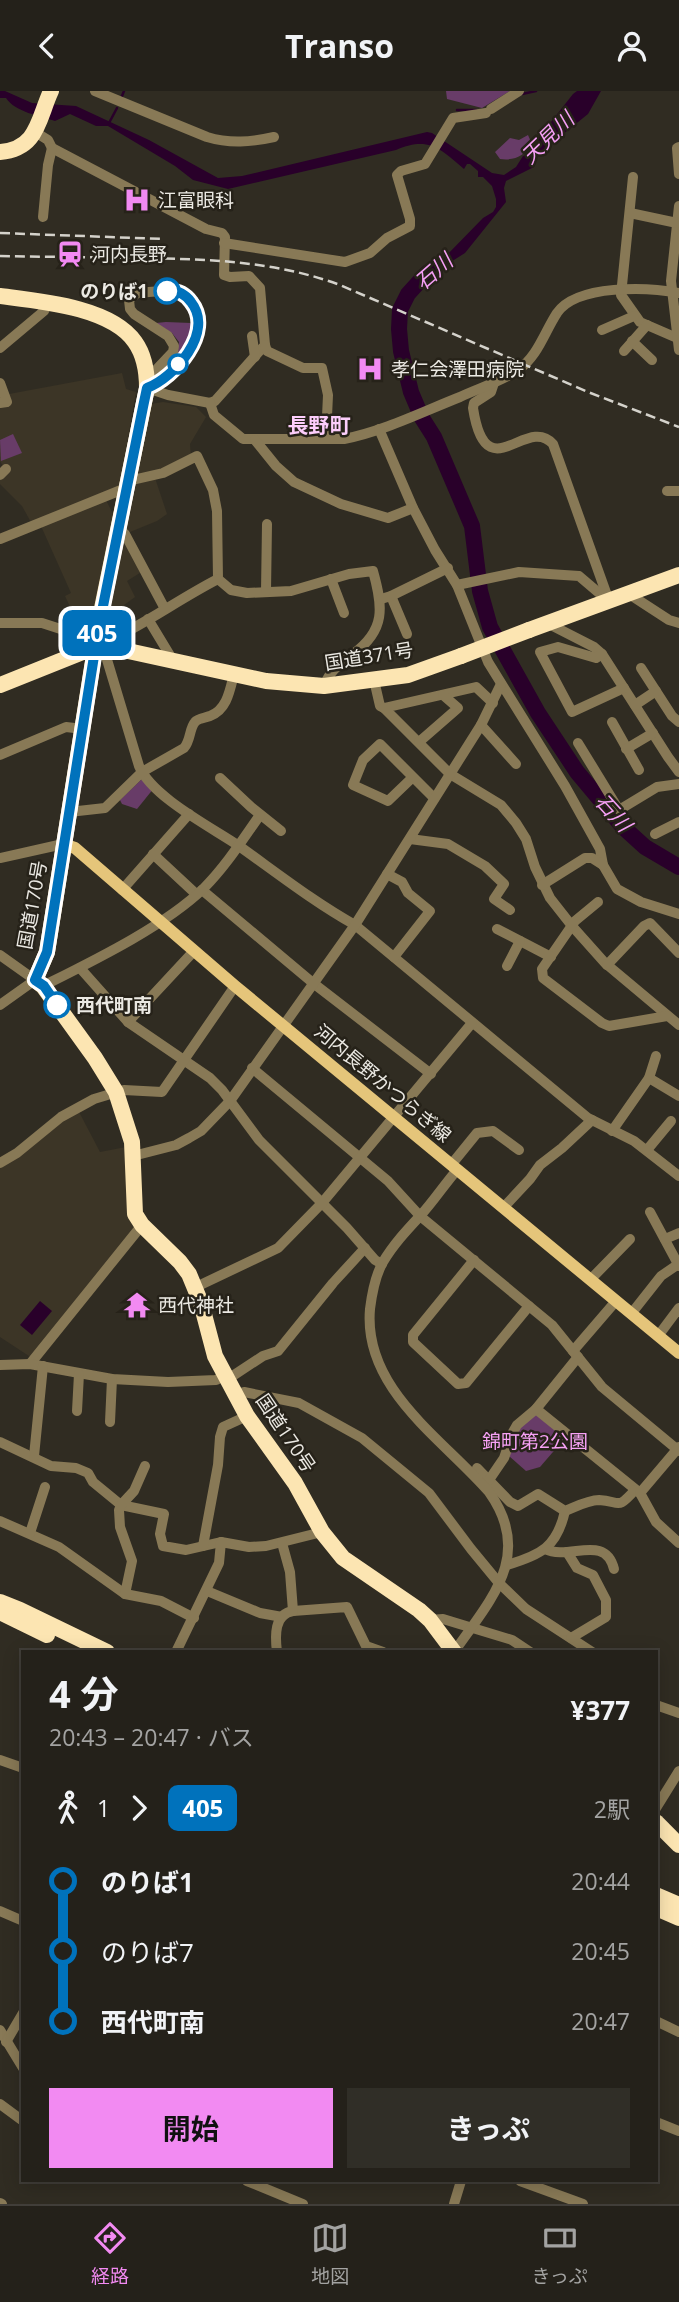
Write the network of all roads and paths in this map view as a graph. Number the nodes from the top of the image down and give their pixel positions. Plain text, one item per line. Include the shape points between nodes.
1 (95, 91) edge
2 (519, 91) edge
3 (50, 92) edge
4 (36, 129) junction
5 (274, 137) dead end
6 (679, 147) edge
7 (52, 148) junction
8 (0, 152) edge
9 (679, 174) edge
10 (633, 177) dead end
11 (679, 206) edge
12 (630, 213) junction
13 (43, 217) dead end
14 (677, 223) junction
15 (224, 243) junction
16 (621, 289) junction
17 (675, 292) edge
18 (0, 296) edge
19 (47, 304) junction
20 (634, 316) junction
21 (647, 325) junction
22 (602, 330) dead end
23 (252, 336) dead end
24 (677, 338) junction
25 (632, 341) junction
26 (265, 345) junction
27 (0, 348) edge
28 (679, 350) edge
29 (624, 351) dead end
30 (255, 357) junction
31 (652, 360) dead end
32 (0, 383) edge
33 (494, 383) junction
34 (147, 388) junction
35 (0, 403) edge
36 (210, 403) junction
37 (379, 429) junction
38 (326, 438) junction
39 (255, 440) junction
40 (127, 484) junction
41 (667, 491) dead end
42 (679, 491) edge
43 (413, 508) junction
44 (267, 524) dead end
45 (118, 529) junction
46 (0, 539) edge
47 (448, 568) junction
48 (679, 575) edge
49 (218, 579) junction
50 (331, 579) junction
51 (457, 585) junction
52 (265, 591) junction
53 (629, 594) junction
54 (386, 597) junction
55 (608, 601) junction
56 (164, 609) junction
57 (344, 613) dead end
58 (148, 619) junction
59 (0, 622) edge
60 (679, 623) edge
61 (549, 624) junction
62 (407, 634) dead end
63 (95, 647) junction
64 (602, 654) junction
65 (174, 662) junction
66 (641, 668) dead end
67 (234, 674) junction
68 (374, 680) junction
69 (500, 684) junction
70 (0, 685) edge
71 (324, 685) junction
72 (624, 688) junction
73 (656, 691) junction
74 (443, 695) junction
75 (493, 703) junction
76 (635, 705) junction
77 (384, 708) junction
78 (612, 722) dead end
79 (679, 722) edge
80 (481, 725) junction
81 (83, 729) junction
82 (653, 733) junction
83 (419, 742) junction
84 (578, 743) dead end
85 (626, 750) junction
86 (0, 755) edge
87 (516, 764) dead end
88 (639, 770) dead end
89 (142, 772) junction
90 (679, 772) edge
91 (450, 774) junction
92 (413, 777) junction
93 (220, 778) dead end
94 (679, 785) edge
95 (434, 798) junction
96 (69, 812) junction
97 (189, 814) junction
98 (260, 815) junction
99 (679, 822) edge
100 (281, 831) dead end
101 (655, 834) dead end
102 (410, 839) junction
103 (63, 844) junction
104 (238, 846) junction
105 (153, 855) junction
106 (0, 858) edge
107 (603, 865) junction
108 (387, 874) junction
109 (542, 885) junction
110 (122, 890) junction
111 (199, 892) junction
112 (598, 902) dead end
113 (510, 910) dead end
114 (679, 914) edge
115 (160, 921) junction
116 (355, 925) junction
117 (572, 926) junction
118 (497, 929) dead end
119 (520, 941) junction
120 (194, 951) junction
121 (679, 953) edge
122 (0, 955) edge
123 (394, 957) junction
124 (551, 957) junction
125 (607, 965) junction
126 (507, 966) dead end
127 (80, 968) junction
128 (39, 983) junction
129 (313, 983) junction
130 (235, 986) junction
131 (0, 1005) edge
132 (667, 1016) junction
133 (128, 1021) junction
134 (472, 1023) junction
135 (282, 1025) junction
136 (679, 1025) edge
137 (656, 1056) dead end
138 (183, 1062) junction
139 (252, 1068) junction
140 (431, 1074) junction
141 (649, 1078) junction
142 (116, 1091) junction
143 (679, 1096) edge
144 (230, 1101) junction
145 (395, 1116) junction
146 (592, 1120) junction
147 (671, 1121) dead end
148 (612, 1131) junction
149 (519, 1150) dead end
150 (647, 1150) junction
151 (133, 1156) junction
152 (360, 1158) junction
153 (0, 1163) edge
154 (454, 1168) junction
155 (679, 1176) edge
156 (322, 1203) junction
157 (503, 1208) junction
158 (650, 1212) dead end
159 (420, 1216) junction
160 (142, 1225) junction
161 (679, 1233) edge
162 (630, 1239) dead end
163 (664, 1240) junction
164 (365, 1248) junction
165 (474, 1260) junction
166 (382, 1264) junction
167 (678, 1265) edge
168 (590, 1280) junction
169 (195, 1287) junction
170 (617, 1301) junction
171 (529, 1306) junction
172 (679, 1308) edge
173 (631, 1314) junction
174 (658, 1336) junction
175 (679, 1353) edge
176 (575, 1354) junction
177 (30, 1364) junction
178 (0, 1365) edge
179 (43, 1366) junction
180 (79, 1374) junction
181 (227, 1377) junction
182 (112, 1379) junction
183 (236, 1394) junction
184 (536, 1409) junction
185 (77, 1411) dead end
186 (247, 1416) junction
187 (416, 1416) junction
188 (110, 1422) dead end
189 (0, 1442) edge
190 (678, 1449) edge
191 (34, 1456) junction
192 (145, 1466) dead end
193 (489, 1480) junction
194 (45, 1487) dead end
195 (638, 1492) junction
196 (121, 1504) junction
197 (565, 1511) junction
198 (0, 1521) edge
199 (322, 1532) junction
200 (30, 1533) junction
201 (221, 1542) junction
202 (282, 1543) junction
203 (679, 1543) edge
204 (203, 1546) junction
205 (545, 1549) junction
206 (566, 1552) junction
207 (507, 1565) junction
208 (614, 1569) dead end
209 (499, 1583) junction
210 (207, 1591) junction
211 (125, 1594) junction
212 (0, 1602) edge
213 (293, 1611) junction
214 (0, 1612) edge
215 (282, 1617) junction
216 (194, 1618) junction
217 (430, 1621) junction
218 (470, 1629) junction
219 (571, 1638) junction
220 (80, 1650) edge
221 (103, 1650) edge
222 (177, 1650) edge
223 (277, 1650) edge
224 (377, 1650) edge
225 (452, 1650) edge
226 (455, 1650) edge
227 (527, 1650) edge
228 (589, 1650) edge
229 (658, 1706) edge
230 (679, 1713) edge
231 (0, 1760) edge
232 (21, 1767) edge
233 (679, 1771) edge
234 (658, 1805) edge
235 (658, 1824) edge
236 (679, 1845) edge
237 (658, 1896) edge
238 (679, 1905) edge
239 (658, 1909) edge
240 (0, 1911) edge
241 (679, 1918) edge
242 (21, 1920) edge
243 (21, 2016) edge
244 (658, 2022) edge
245 (0, 2030) edge
246 (679, 2032) edge
247 (6, 2042) junction
248 (21, 2066) edge
249 (0, 2104) edge
250 (21, 2119) edge
251 (658, 2123) edge
252 (679, 2131) edge
253 (249, 2182) edge
254 (461, 2182) edge
255 (523, 2182) edge
256 (303, 2204) edge
257 (454, 2204) edge
258 (583, 2204) edge

1 - 5 street via 225,142
2 - 15 street via 488,111 453,118 425,164 397,175 410,226 362,257 337,261
3 - 4 highway
4 - 7 street
4 - 8 highway via 23,146
6 - 9 street
7 - 13 street
7 - 15 street via 206,229 222,233
10 - 12 street
11 - 14 street
12 - 14 street
12 - 16 street
14 - 17 street
15 - 26 street via 224,275 249,276 260,288
16 - 17 street
16 - 20 street
16 - 33 street via 563,306 529,360
17 - 24 street
18 - 19 highway, 国道170号
19 - 27 street
19 - 34 highway, 国道170号 via 97,314 135,340 145,363
20 - 21 street
20 - 22 street
21 - 24 street
21 - 25 street
23 - 30 street
24 - 28 street
25 - 29 street
25 - 31 street
26 - 30 street
26 - 38 street via 267,351 303,368 322,368 328,395
30 - 36 street
32 - 35 street via 7,401
33 - 37 street
33 - 55 street via 491,392 474,403 482,440 501,449 537,436 553,444
34 - 34 street via 174,345 134,314 129,300 137,293 180,292 195,307 197,334 168,376
34 - 36 street
34 - 40 highway, 国道170号
36 - 39 street via 214,415 243,439
37 - 38 street via 344,439
37 - 43 street
38 - 39 street
39 - 43 street via 287,476 341,504 388,518
40 - 45 highway, 国道170号
40 - 46 street
40 - 49 street via 197,456 217,511
41 - 42 street
43 - 47 street
44 - 52 street
45 - 56 street via 125,534
45 - 63 highway, 国道170号
47 - 51 street
47 - 54 street
48 - 53 highway, 国道371号
49 - 52 street via 231,590
49 - 56 street
50 - 52 street via 299,590
50 - 54 street via 373,571
50 - 57 street
51 - 55 street via 519,572 579,576
51 - 69 street
53 - 55 highway, 国道371号
53 - 60 street
54 - 62 street
54 - 71 street via 372,638 335,667
55 - 61 highway, 国道371号
56 - 58 street
58 - 63 street
58 - 65 street
59 - 63 street via 42,623 79,635
61 - 64 street
61 - 68 highway, 国道371号, bridge via 408,675
63 - 65 highway, 国道371号
63 - 70 highway
63 - 81 highway, 国道170号
63 - 89 street via 108,658
64 - 72 street
64 - 72 street via 596,658 558,647 540,652 572,712
65 - 67 highway, 国道371号
66 - 73 street
67 - 71 highway, 国道371号
67 - 89 street via 218,713 197,720 184,748
68 - 71 highway, 国道371号
68 - 77 street
69 - 75 street
69 - 107 street via 565,786 600,849
72 - 76 street
73 - 76 street
73 - 79 street
74 - 75 street via 476,687
74 - 77 street
74 - 83 street via 458,708
75 - 80 street
76 - 82 street
77 - 83 street
78 - 85 street
80 - 87 street
80 - 91 street
81 - 86 street via 66,727
81 - 96 highway, 国道170号
82 - 85 street
82 - 90 street
83 - 91 street
84 - 94 street via 619,810 657,787
85 - 88 street
89 - 96 street via 105,808
89 - 97 street
91 - 95 street
91 - 109 street via 501,805 516,823
92 - 92 street via 388,801 353,785 363,759 380,744
92 - 95 street
93 - 98 street
95 - 102 street
96 - 103 highway, 国道170号
97 - 104 street
97 - 105 street
98 - 100 street
98 - 104 street
99 - 101 street
102 - 108 street
102 - 113 street via 448,844 485,866 504,884 494,899
103 - 106 street
103 - 110 main road, 河内長野かつらぎ線 via 73,847
103 - 128 highway, 国道170号
104 - 111 street
104 - 116 street
105 - 110 street
105 - 111 street
107 - 109 street via 585,858
107 - 114 street via 617,889
108 - 116 street
108 - 123 street via 402,882 430,911
109 - 117 street
110 - 115 main road, 河内長野かつらぎ線
111 - 115 street
111 - 129 street
112 - 117 street
115 - 120 main road, 河内長野かつらぎ線
115 - 127 street
116 - 123 street
116 - 129 street
117 - 124 street
117 - 125 street
118 - 119 street
119 - 124 street
119 - 126 street
120 - 130 main road, 河内長野かつらぎ線
120 - 133 street
121 - 125 street via 650,923
122 - 128 street
123 - 134 street
124 - 132 street via 542,969 543,978 602,1023 609,1026
125 - 132 street
127 - 128 street
127 - 133 street
128 - 131 street
128 - 142 highway
129 - 135 street
129 - 140 street
130 - 135 main road, 河内長野かつらぎ線
130 - 138 street
132 - 136 street
133 - 138 street
134 - 140 street
134 - 146 street
135 - 139 street
135 - 145 main road, 河内長野かつらぎ線
137 - 141 street
138 - 142 street via 162,1092
138 - 144 street via 210,1078
139 - 144 street
139 - 152 street
140 - 145 street
141 - 143 street
141 - 148 street
142 - 151 highway
142 - 153 street via 61,1117
144 - 151 street via 189,1138
144 - 156 street via 259,1140
145 - 152 street
145 - 154 main road, 河内長野かつらぎ線
146 - 148 street
146 - 157 street via 540,1165
147 - 150 street
148 - 150 street
149 - 154 street via 494,1131 477,1133
150 - 155 street
151 - 160 highway via 135,1215
152 - 156 street
152 - 159 street
154 - 157 main road, 河内長野かつらぎ線
154 - 159 street
156 - 164 street
156 - 169 street via 278,1248
157 - 168 main road, 河内長野かつらぎ線
158 - 163 street
159 - 165 street
159 - 166 street
160 - 169 highway, 国道170号 via 180,1262
160 - 177 street
161 - 163 street
162 - 168 street
163 - 167 street
164 - 166 street
164 - 181 street via 278,1351
165 - 171 street
165 - 171 street via 412,1335 413,1342 458,1384 466,1383
166 - 187 street via 369,1318 373,1346 390,1386
167 - 173 street via 661,1276
168 - 170 main road, 河内長野かつらぎ線
169 - 181 highway, 国道170号 via 215,1356
170 - 173 main road, 河内長野かつらぎ線
170 - 176 street
171 - 176 street
172 - 174 street
173 - 174 main road, 河内長野かつらぎ線
174 - 175 main road, 河内長野かつらぎ線
176 - 184 street
176 - 190 street via 602,1387
177 - 178 street
177 - 179 street
179 - 180 street
179 - 191 street
180 - 182 street
180 - 185 street
181 - 182 street via 191,1382
181 - 183 highway, 国道170号
182 - 188 street
183 - 186 highway, 国道170号
183 - 209 street via 299,1403 362,1438 429,1493
184 - 193 street via 513,1432 504,1458
184 - 195 street
186 - 199 highway, 国道170号 via 295,1483
186 - 204 street via 223,1427
187 - 193 street via 423,1414
187 - 207 street via 499,1506 508,1530
189 - 191 street
190 - 195 street
191 - 196 street via 51,1466 88,1473
192 - 196 street via 134,1491
193 - 197 street via 515,1505 538,1494
194 - 200 street
195 - 197 street via 625,1502 598,1500
195 - 203 street via 656,1522
196 - 204 street via 164,1514 163,1546 186,1550
196 - 211 street via 118,1517 132,1561
197 - 205 street via 561,1530
198 - 200 street
199 - 202 street
199 - 217 highway, 国道170号 via 343,1558
200 - 211 street via 59,1547
201 - 202 street via 249,1547
201 - 204 street
201 - 210 street via 219,1563
202 - 213 street
205 - 206 street via 554,1554
205 - 207 street
206 - 208 street via 603,1552
206 - 219 street via 577,1569 593,1575 606,1600 606,1617
207 - 209 street
209 - 218 street
209 - 219 street via 526,1609
210 - 215 street
210 - 216 street
211 - 216 street via 161,1601
212 - 221 highway
213 - 215 street
213 - 224 street via 347,1607 366,1646
214 - 220 highway
215 - 223 street
216 - 222 street
217 - 218 street via 443,1619
217 - 225 highway, 国道170号
218 - 226 street
218 - 227 street via 512,1640
219 - 228 street
229 - 230 street
231 - 232 street
233 - 234 street
235 - 236 highway
237 - 238 highway
239 - 241 highway
240 - 242 street
243 - 247 street
244 - 246 street
245 - 247 street
247 - 248 street
249 - 250 street
251 - 252 street
253 - 256 street
254 - 257 street
255 - 258 street

